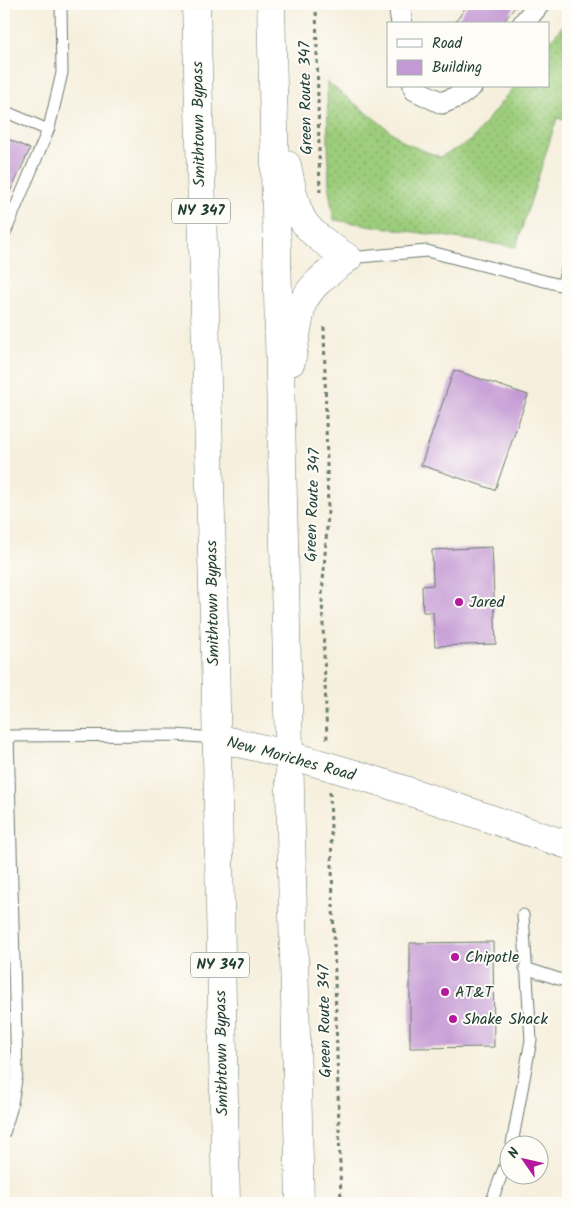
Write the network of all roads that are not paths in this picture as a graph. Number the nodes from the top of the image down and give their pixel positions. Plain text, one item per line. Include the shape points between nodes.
1 (61, 4) edge
2 (196, 4) edge
3 (271, 4) edge
4 (400, 4) edge
5 (539, 4) edge
6 (402, 22) edge
7 (525, 22) edge
8 (415, 88) edge
9 (470, 88) edge
10 (273, 98) junction
11 (4, 111) edge
12 (48, 130) junction
13 (4, 235) edge
14 (348, 258) junction
15 (568, 265) edge
16 (565, 286) edge
17 (280, 418) junction
18 (6, 736) edge
19 (215, 738) junction
20 (289, 755) junction
21 (568, 845) edge
22 (523, 915) dead end
23 (525, 968) junction
24 (568, 982) edge
25 (4, 1133) edge
26 (514, 1134) edge
27 (500, 1179) edge
28 (301, 1199) edge
29 (226, 1203) edge
30 (491, 1203) edge

1 - 12 lane via 62,73
2 - 19 main road, Smithtown Bypass / NY 347
3 - 10 main road
4 - 6 street
5 - 7 street
8 - 9 street via 442,103
10 - 14 main road via 295,204 302,222 314,235
10 - 17 main road
11 - 12 lane
12 - 13 lane
14 - 16 lane via 427,251
14 - 17 main road via 316,283 302,304
15 - 16 lane
17 - 20 main road
18 - 19 lane, New Moriches Road via 176,735
18 - 25 lane via 17,1074
19 - 20 main road, New Moriches Road
19 - 29 main road, Smithtown Bypass / NY 347
20 - 21 main road, New Moriches Road
20 - 28 main road
22 - 23 lane
23 - 24 lane
23 - 26 lane via 531,1040
27 - 30 lane

